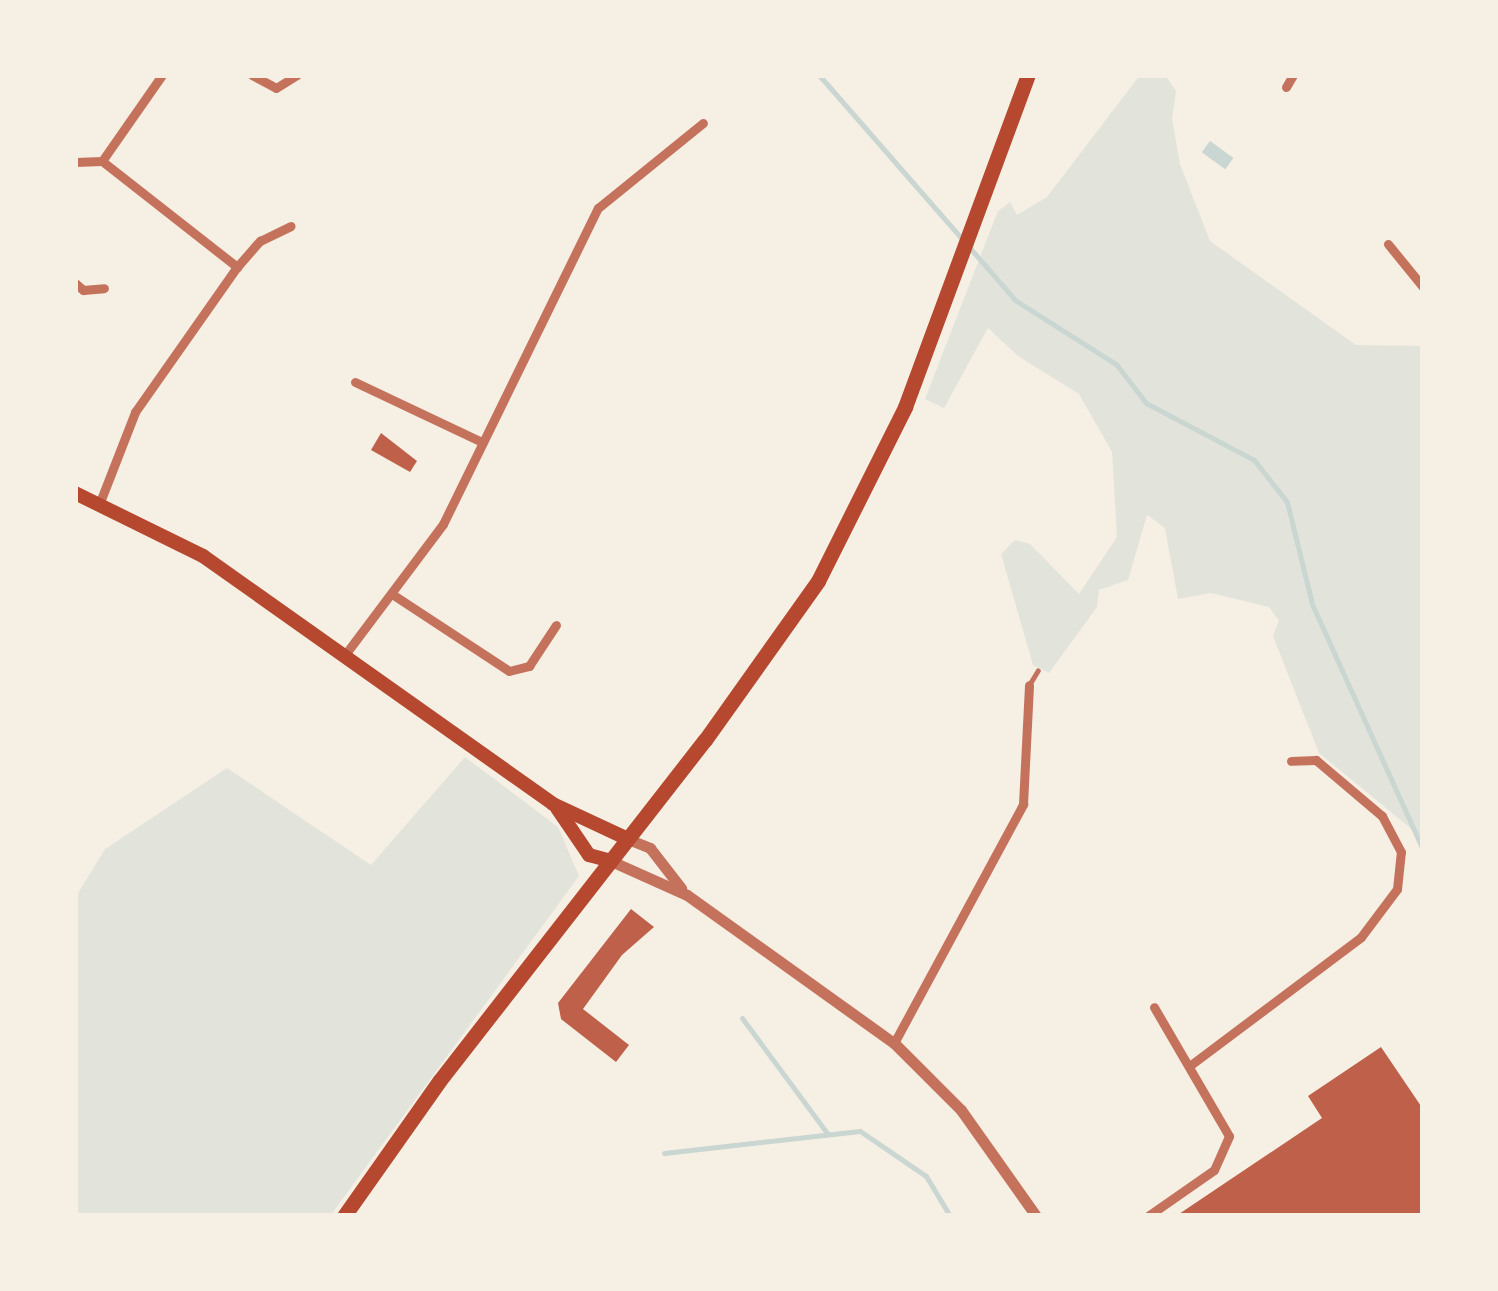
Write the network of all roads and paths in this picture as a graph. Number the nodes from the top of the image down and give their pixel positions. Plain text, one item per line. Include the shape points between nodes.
1 (162, 75) edge
2 (252, 75) edge
3 (298, 75) edge
4 (1028, 75) edge
5 (1292, 75) edge
6 (1286, 87) dead end
7 (703, 123) dead end
8 (75, 162) edge
9 (102, 162) junction
10 (291, 226) dead end
11 (1388, 244) dead end
12 (237, 268) junction
13 (75, 283) edge
14 (1423, 287) edge
15 (104, 288) dead end
16 (356, 382) dead end
17 (480, 441) junction
18 (75, 493) edge
19 (100, 502) junction
20 (395, 596) junction
21 (556, 625) dead end
22 (344, 656) junction
23 (1038, 670) dead end
24 (1029, 685) joint
25 (1291, 761) dead end
26 (554, 804) junction
27 (628, 839) junction
28 (611, 861) junction
29 (686, 895) junction
30 (1154, 1007) dead end
31 (894, 1042) junction
32 (1192, 1064) junction
33 (344, 1216) edge
34 (1036, 1216) edge
35 (1148, 1216) edge

1 - 9 street
2 - 3 street via 276,88
4 - 27 main road via 921,366 861,505 795,618
5 - 6 street
7 - 17 street via 598,208
8 - 9 street
9 - 12 street
10 - 12 street via 260,241
11 - 14 street
12 - 19 street via 134,412
13 - 15 street via 82,290
16 - 17 street
17 - 20 street via 443,524
18 - 19 main road
19 - 22 main road via 202,556
20 - 21 street via 509,671 529,666
20 - 22 street
22 - 26 main road
23 - 24 lane
24 - 31 street via 1025,794
25 - 32 street via 1316,760 1382,816 1400,852 1396,889 1361,937
26 - 27 main road
26 - 28 main road via 588,855
27 - 28 main road
27 - 29 street via 650,848
28 - 29 street
28 - 33 main road
29 - 31 street
30 - 32 street
31 - 34 street via 961,1110
32 - 35 street via 1228,1128 1226,1148 1214,1170

